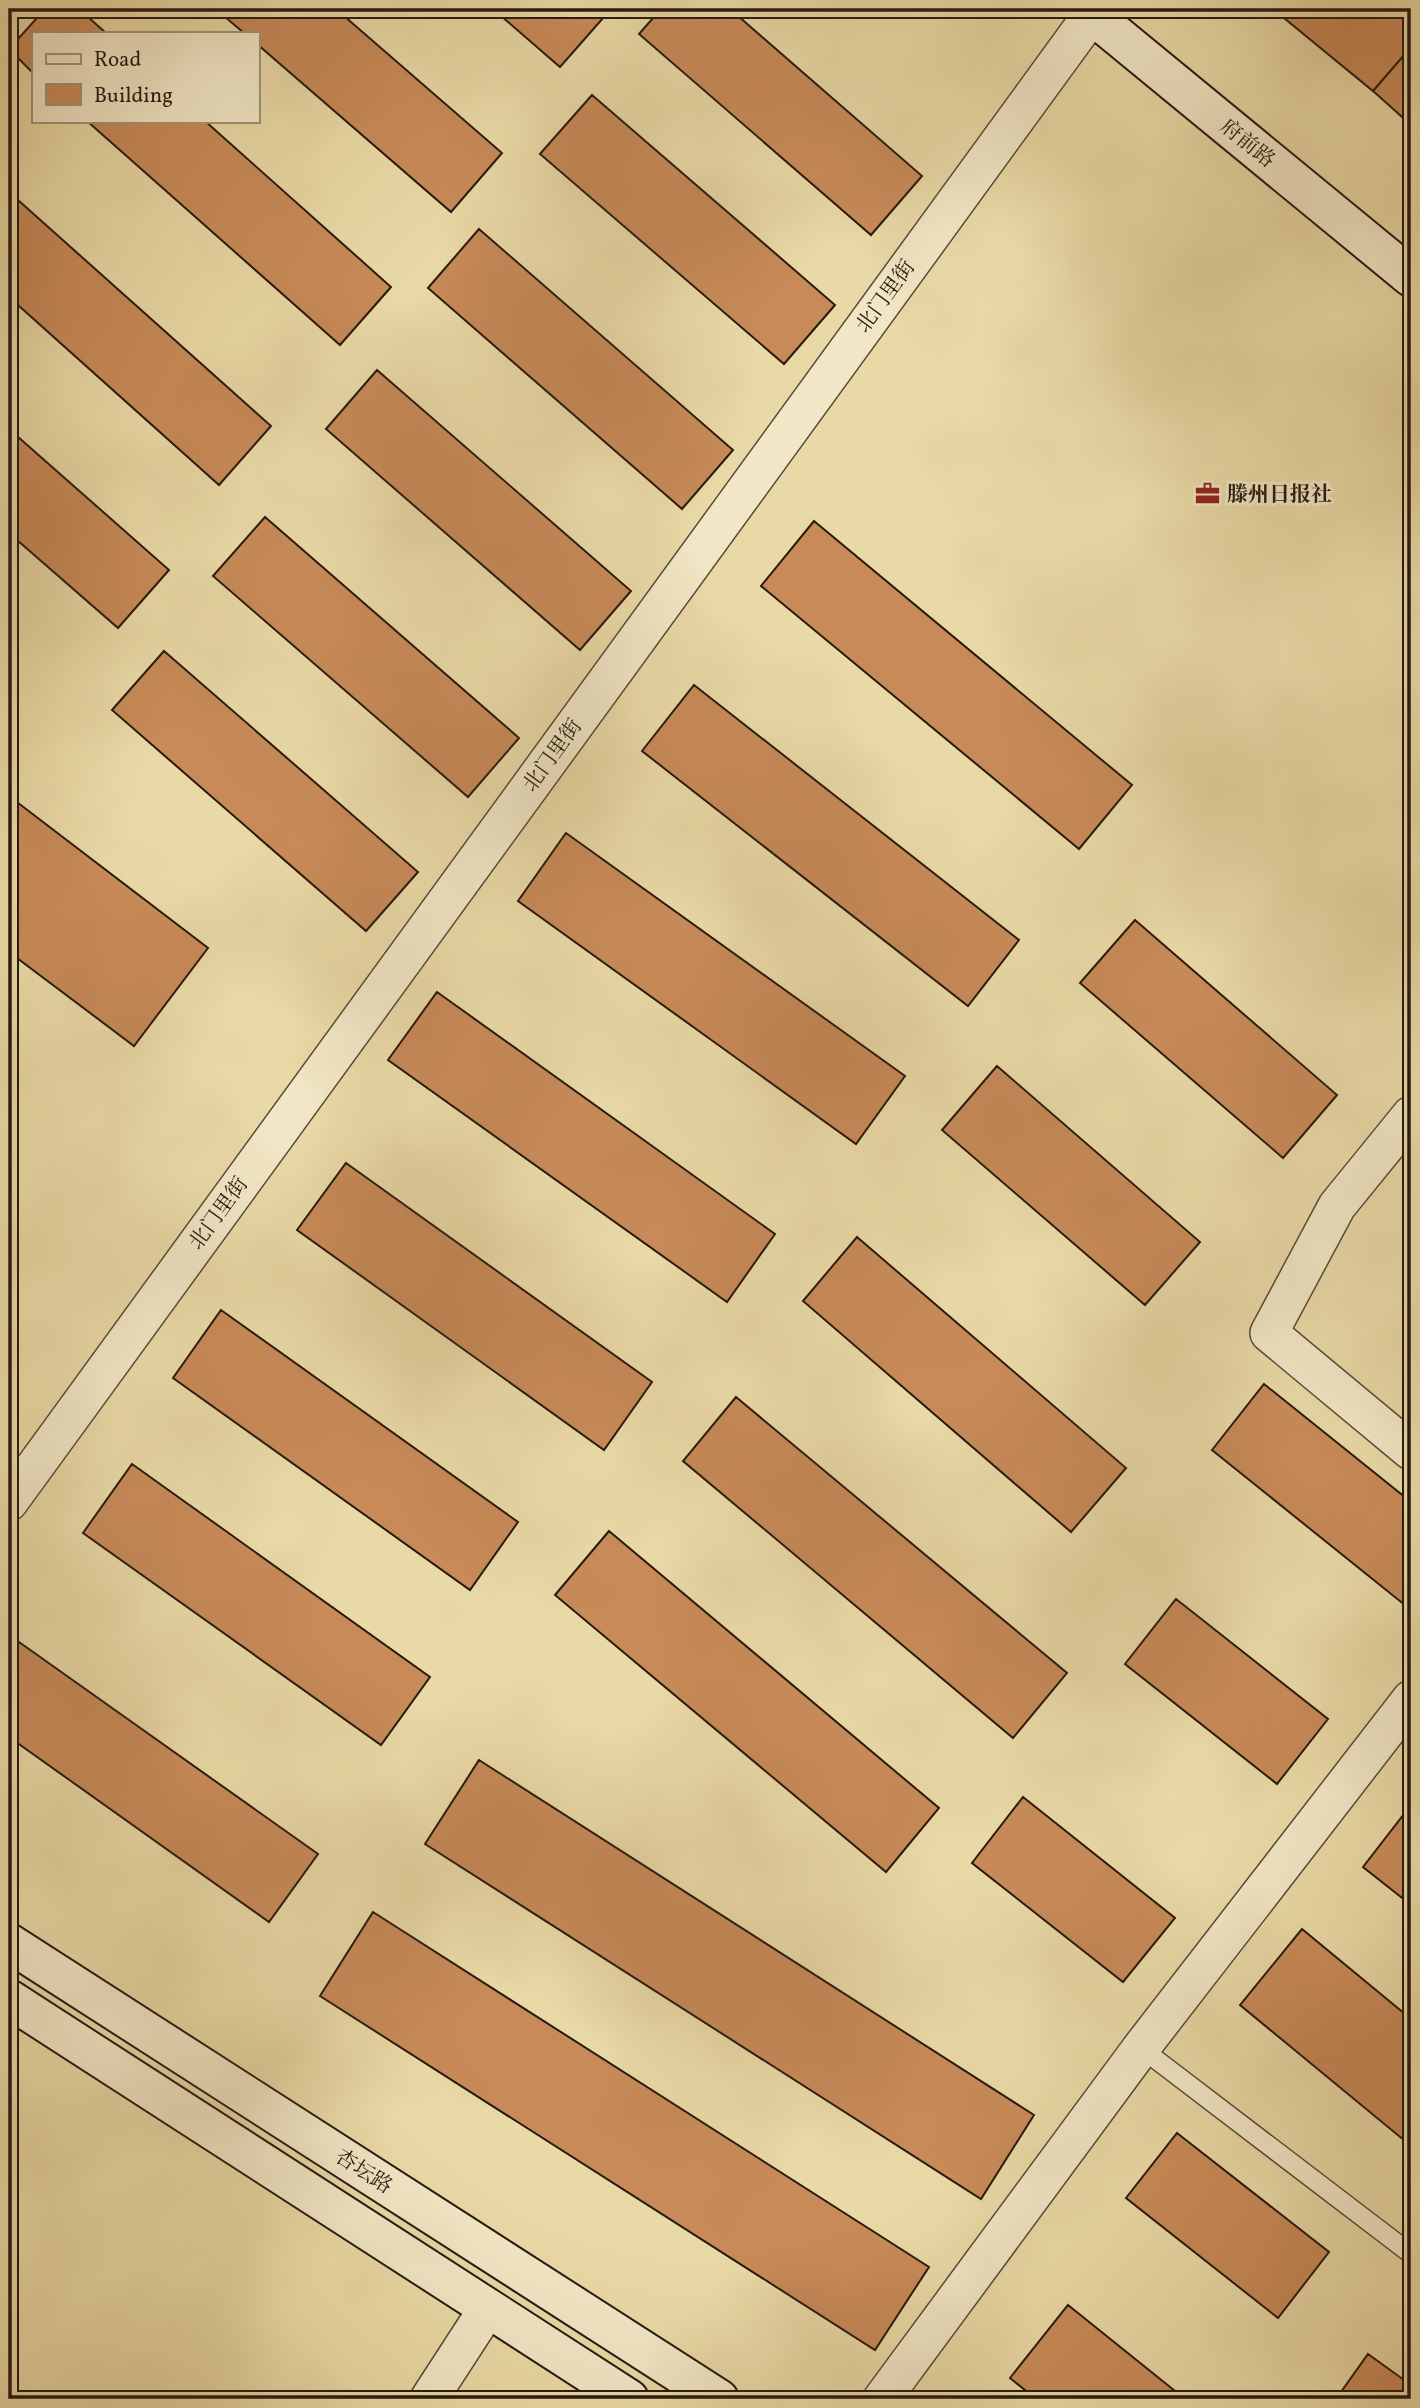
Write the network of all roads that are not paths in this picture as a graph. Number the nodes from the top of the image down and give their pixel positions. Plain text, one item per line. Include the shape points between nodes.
1 (1091, 11) edge
2 (1411, 277) edge
3 (1411, 1115) edge
4 (1411, 1451) edge
5 (9, 1502) edge
6 (1411, 1699) edge
7 (9, 1943) edge
8 (9, 1999) edge
9 (1141, 2048) junction
10 (1411, 2254) edge
11 (488, 2308) junction
12 (429, 2399) edge
13 (629, 2399) edge
14 (719, 2399) edge
15 (882, 2399) edge

1 - 2 main road, 府前路
1 - 5 street, 北门里街
3 - 4 street via 1337,1206 1269,1333
6 - 9 street
7 - 14 main road, 杏坛路
8 - 11 main road
9 - 10 lane
9 - 15 street
11 - 12 street
11 - 13 main road

